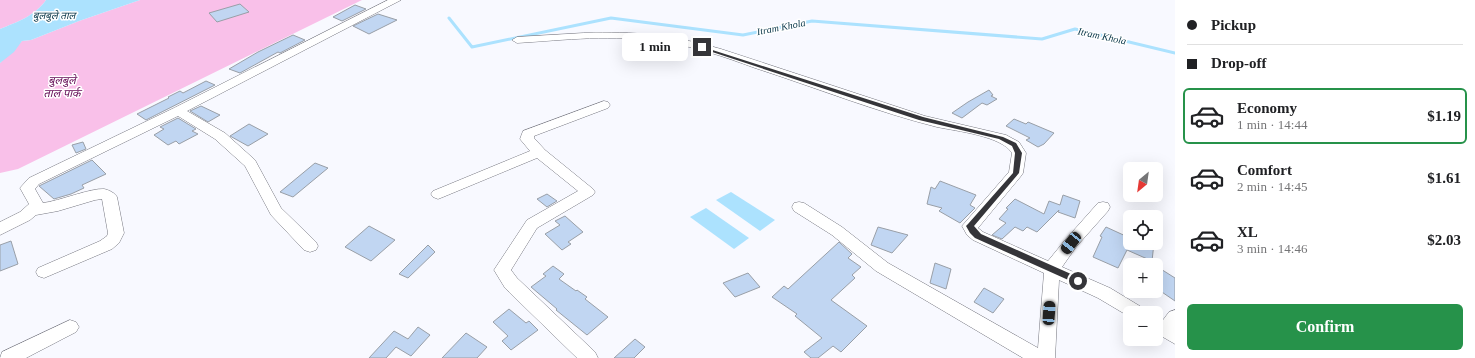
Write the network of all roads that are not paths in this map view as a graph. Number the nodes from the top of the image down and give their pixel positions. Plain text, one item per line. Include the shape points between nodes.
1 (396, 0) edge
2 (518, 40) dead end
3 (604, 105) dead end
4 (178, 111) junction
5 (540, 153) junction
6 (438, 194) dead end
7 (799, 207) dead end
8 (1103, 207) dead end
9 (32, 210) junction
10 (0, 229) edge
11 (310, 246) dead end
12 (1052, 268) junction
13 (44, 272) dead end
14 (1125, 306) edge
15 (70, 327) dead end
16 (8, 358) edge
17 (589, 358) edge
18 (1039, 358) edge
19 (1046, 358) edge

1 - 4 street
2 - 12 street via 590,35 652,37 688,43 921,119 1001,138 1014,145 1019,153 1016,173 970,226 978,236
3 - 5 street via 528,134 526,140
4 - 9 street via 34,181 27,188 36,204
4 - 11 street via 220,136 250,163 276,211
5 - 6 street
5 - 17 street via 588,192 532,224 502,270 511,283
7 - 18 street via 837,231 882,267
8 - 12 street
9 - 10 street
9 - 13 street via 43,210 94,195 104,194 110,197 116,233 114,239 106,245
12 - 14 street
12 - 19 street
15 - 16 street

